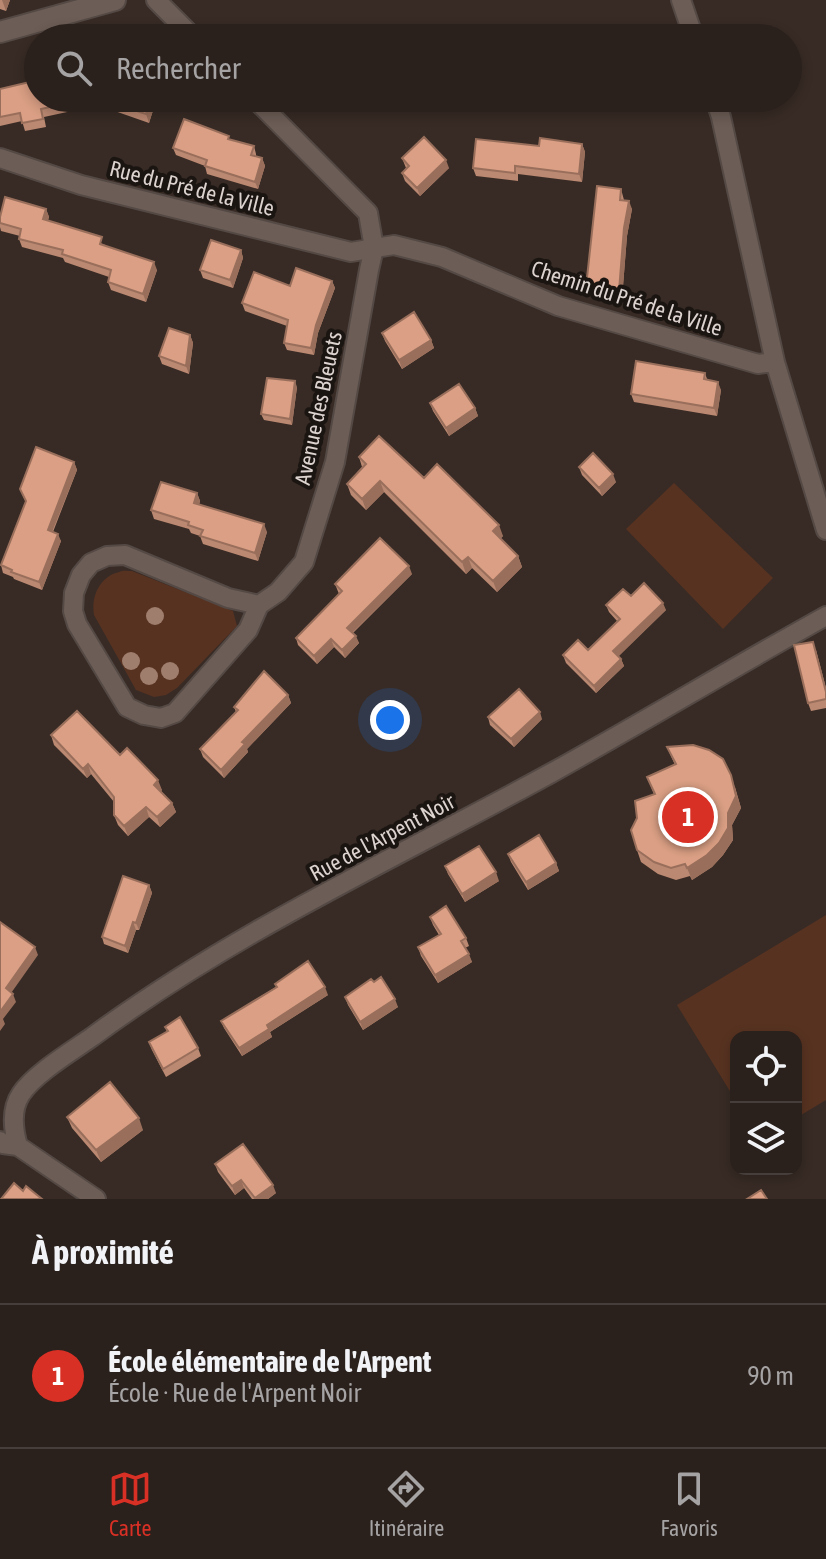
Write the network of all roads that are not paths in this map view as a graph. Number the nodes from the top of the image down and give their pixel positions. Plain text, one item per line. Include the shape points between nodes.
1 (115, 0) edge
2 (156, 0) edge
3 (681, 0) edge
4 (29, 24) edge
5 (180, 24) edge
6 (689, 24) edge
7 (24, 25) edge
8 (0, 32) edge
9 (268, 112) edge
10 (719, 112) edge
11 (0, 158) edge
12 (374, 248) junction
13 (775, 362) junction
14 (826, 530) edge
15 (259, 605) junction
16 (826, 616) edge
17 (22, 1092) junction
18 (0, 1100) edge
19 (9, 1144) edge
20 (96, 1199) edge

1 - 4 street
2 - 5 street
3 - 6 street
7 - 8 street
9 - 12 street via 368,213
10 - 13 street
11 - 12 street, Rue du Pré de la Ville via 81,185 351,252
12 - 13 street, Chemin du Pré de la Ville via 394,245 442,257 558,306 758,364
12 - 15 street, Avenue des Bleuets via 335,462 304,562
13 - 14 street
15 - 15 street, Avenue des Bleuets via 228,598 125,555 91,563 74,593 73,611 127,707 161,718 175,713 248,630
16 - 17 street, Rue de l'Arpent Noir via 209,959 113,1021
17 - 18 street
17 - 19 street
19 - 20 street

